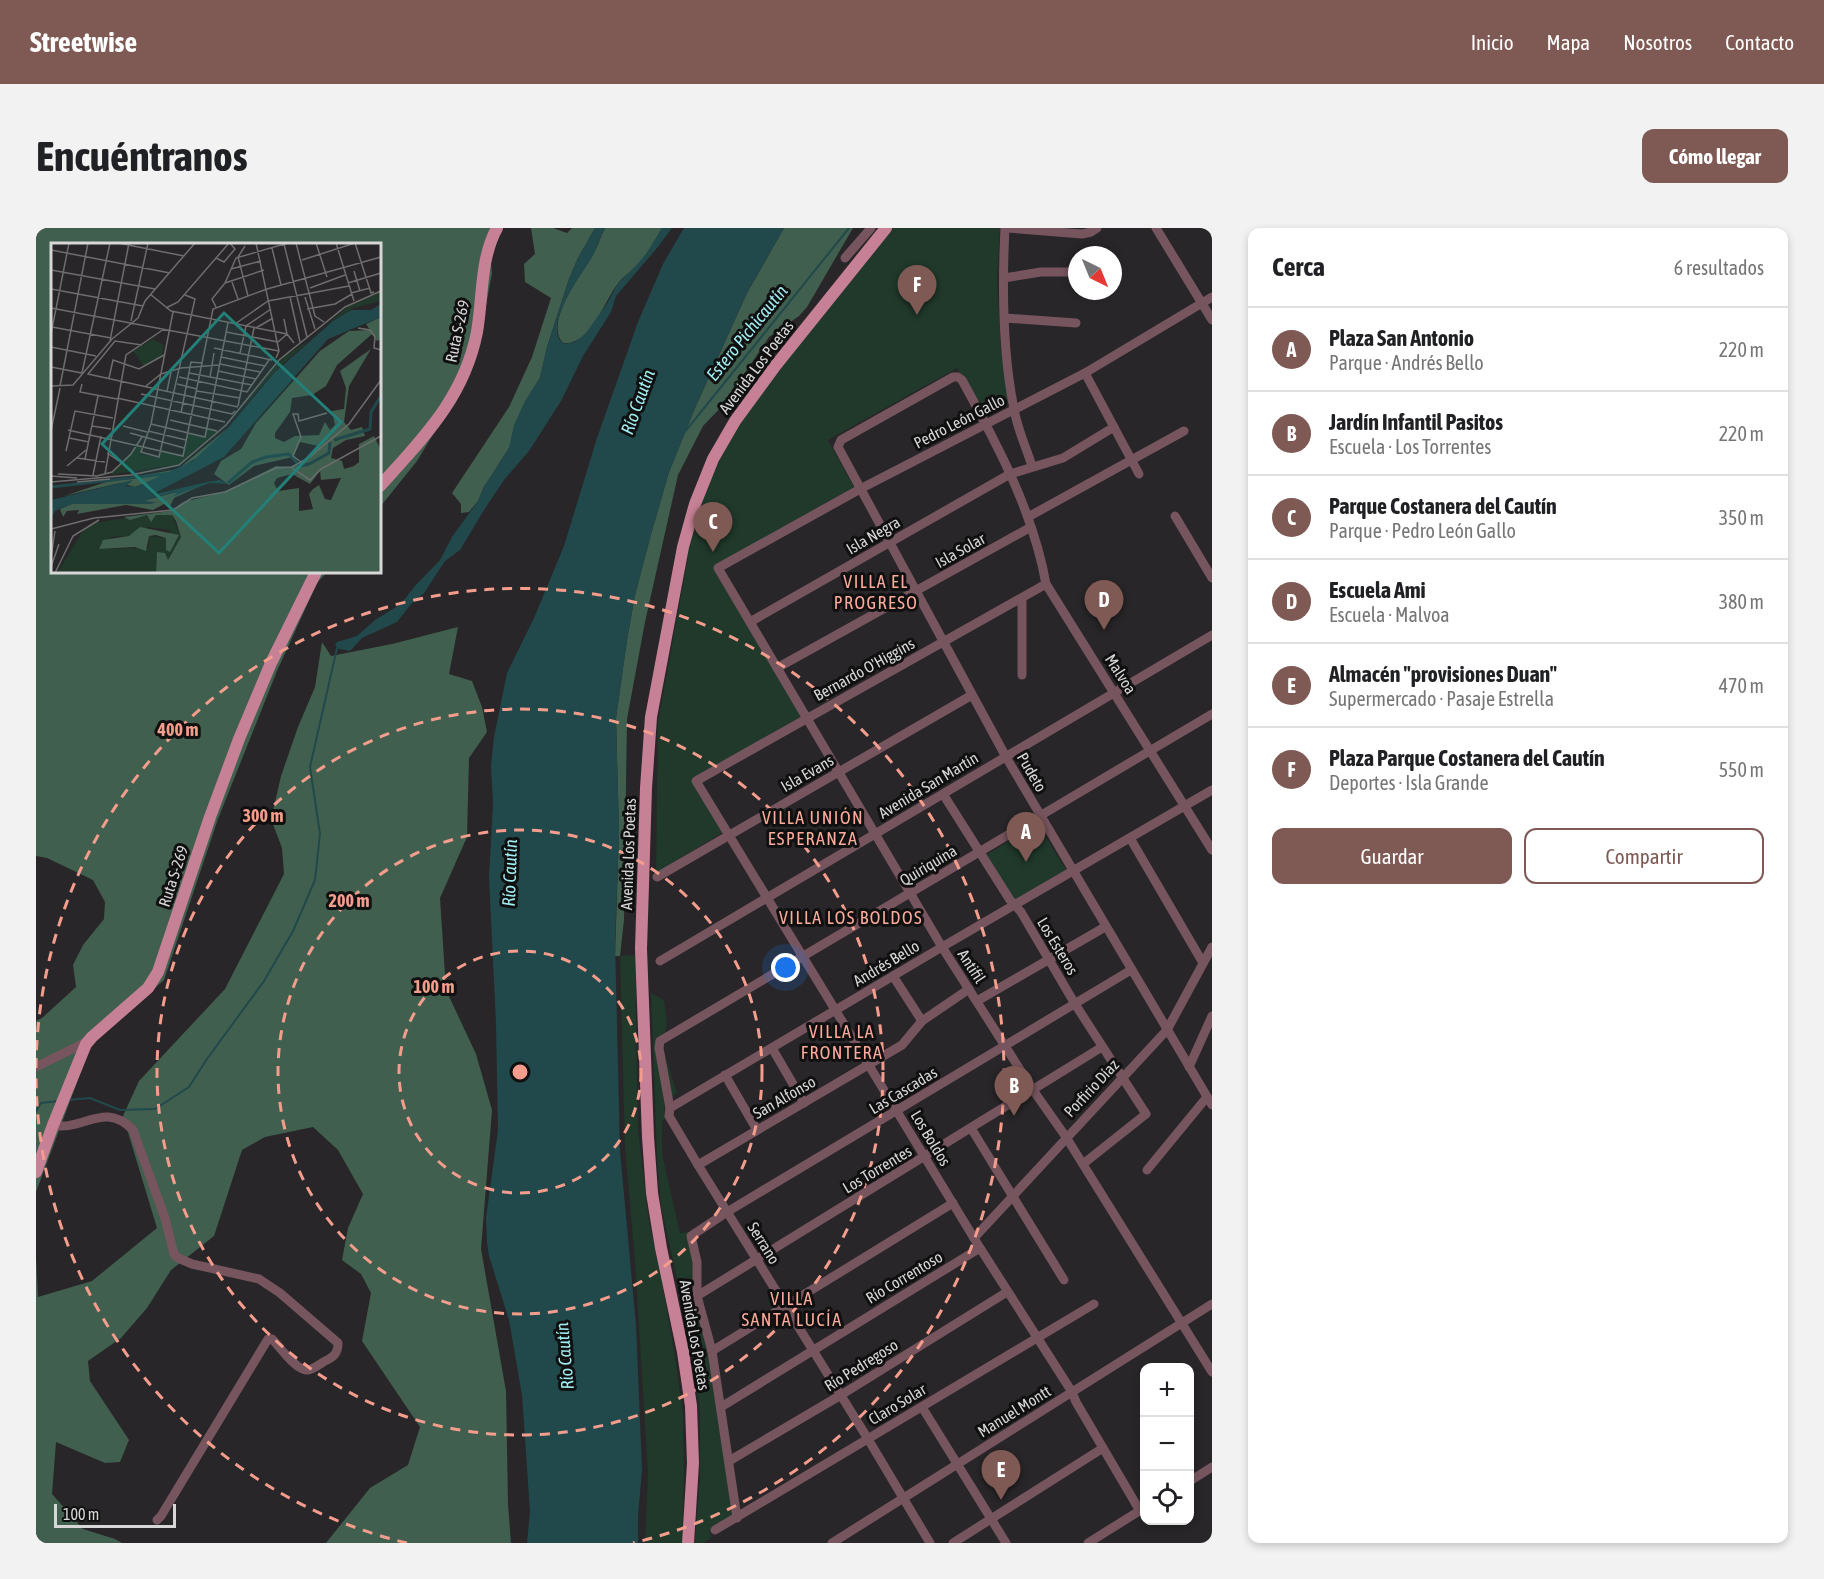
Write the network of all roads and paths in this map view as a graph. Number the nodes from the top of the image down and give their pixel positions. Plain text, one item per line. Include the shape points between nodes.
1 (497, 228) edge
2 (871, 228) edge
3 (886, 228) edge
4 (1006, 228) edge
5 (1097, 228) edge
6 (1156, 228) edge
7 (845, 258) dead end
8 (1068, 272) edge
9 (1004, 278) junction
10 (1212, 297) edge
11 (1202, 303) junction
12 (1005, 318) junction
13 (1212, 320) edge
14 (1076, 323) dead end
15 (1085, 373) junction
16 (1014, 410) junction
17 (986, 424) junction
18 (1114, 427) junction
19 (1184, 431) dead end
20 (838, 447) joint
21 (1131, 460) junction
22 (1032, 466) junction
23 (1011, 474) junction
24 (1139, 474) dead end
25 (381, 485) edge
26 (862, 488) junction
27 (1175, 516) dead end
28 (1028, 518) junction
29 (1031, 527) junction
30 (891, 542) junction
31 (718, 568) joint
32 (316, 573) edge
33 (1212, 578) edge
34 (1046, 584) junction
35 (917, 591) junction
36 (1022, 598) junction
37 (750, 622) junction
38 (1212, 635) edge
39 (944, 642) junction
40 (777, 668) junction
41 (1022, 675) dead end
42 (1115, 692) junction
43 (972, 694) junction
44 (1212, 714) edge
45 (807, 718) junction
46 (1151, 751) junction
47 (1006, 757) junction
48 (839, 772) junction
49 (696, 781) joint
50 (1212, 790) edge
51 (942, 794) junction
52 (1185, 807) junction
53 (1041, 816) junction
54 (875, 834) junction
55 (729, 835) junction
56 (1130, 838) junction
57 (1212, 850) edge
58 (979, 852) junction
59 (1073, 871) junction
60 (657, 877) dead end
61 (910, 893) junction
62 (767, 898) junction
63 (1014, 905) junction
64 (1106, 927) junction
65 (942, 947) junction
66 (1212, 947) edge
67 (803, 957) junction
68 (1049, 960) junction
69 (660, 961) dead end
70 (1203, 963) junction
71 (1131, 970) junction
72 (893, 976) junction
73 (969, 989) junction
74 (977, 1001) junction
75 (1075, 1004) junction
76 (835, 1010) junction
77 (1212, 1016) edge
78 (922, 1021) junction
79 (1167, 1030) junction
80 (88, 1041) junction
81 (660, 1041) joint
82 (1005, 1045) junction
83 (1102, 1047) junction
84 (772, 1048) junction
85 (869, 1065) junction
86 (36, 1067) edge
87 (1189, 1067) junction
88 (725, 1075) junction
89 (1121, 1078) junction
90 (1033, 1090) junction
91 (1210, 1101) edge
92 (804, 1103) junction
93 (670, 1108) junction
94 (897, 1111) junction
95 (54, 1123) junction
96 (971, 1128) junction
97 (757, 1130) junction
98 (1066, 1137) junction
99 (925, 1157) junction
100 (1083, 1164) junction
101 (698, 1165) junction
102 (1147, 1170) dead end
103 (36, 1172) edge
104 (1012, 1196) junction
105 (953, 1203) junction
106 (727, 1212) junction
107 (974, 1238) junction
108 (980, 1248) junction
109 (757, 1260) junction
110 (1064, 1280) dead end
111 (1007, 1292) junction
112 (697, 1296) junction
113 (1094, 1304) dead end
114 (1212, 1304) edge
115 (785, 1305) junction
116 (1183, 1323) junction
117 (1037, 1339) junction
118 (814, 1350) junction
119 (711, 1351) junction
120 (1212, 1372) edge
121 (1072, 1392) junction
122 (841, 1395) junction
123 (721, 1407) junction
124 (922, 1407) junction
125 (868, 1439) junction
126 (1103, 1448) junction
127 (729, 1461) junction
128 (958, 1464) junction
129 (1212, 1467) edge
130 (1194, 1478) edge
131 (902, 1499) junction
132 (1140, 1507) edge
133 (1140, 1511) edge
134 (737, 1518) junction
135 (992, 1519) junction
136 (157, 1520) dead end
137 (715, 1530) dead end
138 (1099, 1540) edge
139 (688, 1543) edge
140 (832, 1543) edge
141 (930, 1543) edge
142 (953, 1543) edge
143 (1006, 1543) edge
144 (1088, 1543) edge

1 - 25 main road, Ruta S-269 via 487,251 477,330 461,380 436,422
2 - 7 street
3 - 139 main road, Avenida Los Poetas via 776,365 713,459 683,547 651,717 641,949 648,1137 652,1193 691,1406 693,1463
4 - 5 street via 1082,234
4 - 9 street
6 - 11 street
8 - 9 street
9 - 12 street
10 - 11 street, Pedro León Gallo
11 - 13 street
11 - 15 street, Pedro León Gallo
12 - 14 street
12 - 16 street
15 - 16 street, Pedro León Gallo
15 - 18 street
16 - 17 street, Pedro León Gallo
16 - 22 street
17 - 20 street, Malvoa via 962,380 953,377 841,440
17 - 23 street, Malvoa
17 - 26 street, Pedro León Gallo
18 - 21 street
18 - 22 street, Isla Negra via 1063,458
19 - 21 street
20 - 26 street, Pudeto
21 - 24 street
21 - 28 street
22 - 23 street, Isla Negra
23 - 28 street, Malvoa
23 - 30 street, Isla Negra
26 - 30 street, Pudeto
26 - 31 street, Pedro León Gallo
27 - 33 street
28 - 29 street, Malvoa
29 - 34 street, Malvoa
29 - 35 street, Isla Solar
30 - 35 street, Pudeto
30 - 37 street, Isla Negra
31 - 37 street, Antifil
32 - 80 main road, Ruta S-269 via 271,663 232,759 158,972 148,988
34 - 36 street, Bernardo O'Higgins
34 - 42 street, Malvoa
35 - 39 street, Pudeto
35 - 40 street, Isla Solar
36 - 39 street, Bernardo O'Higgins
36 - 41 street
37 - 40 street, Antifil
38 - 42 street, Avenida San Martín
39 - 43 street, Pudeto
39 - 45 street, Bernardo O'Higgins
40 - 45 street, Antifil
42 - 46 street, Malvoa
42 - 47 street, Avenida San Martín
43 - 47 street, Pudeto
43 - 48 street, Isla Evans
44 - 46 street, Quiriquina
45 - 48 street, Antifil
45 - 49 street, Bernardo O'Higgins
46 - 52 street, Malvoa
46 - 53 street, Quiriquina
47 - 51 street, Avenida San Martín
47 - 53 street, Pudeto
48 - 54 street, Antifil
48 - 55 street, Isla Evans
49 - 55 street, Los Boldos
50 - 52 street, Andrés Bello
51 - 54 street, Avenida San Martín
51 - 58 street, Los Esteros
52 - 56 street, Andrés Bello
52 - 57 street, Malvoa
53 - 58 street, Quiriquina
53 - 59 street, Pudeto
54 - 61 street, Antifil
54 - 62 street, Avenida San Martín
55 - 60 street, Isla Evans
55 - 62 street, Los Boldos
56 - 59 street, Andrés Bello
56 - 70 street
58 - 61 street, Quiriquina
58 - 63 street, Los Esteros
59 - 63 street, Andrés Bello
59 - 64 street, Pudeto
61 - 65 street, Antifil
61 - 67 street, Quiriquina
62 - 67 street, Los Boldos
62 - 69 street, Avenida San Martín
63 - 65 street, Andrés Bello
63 - 68 street, Los Esteros
64 - 68 street
64 - 71 street, Pudeto
65 - 72 street, Andrés Bello
65 - 73 street, Antifil
66 - 70 street, Porfirio Díaz
67 - 76 street, Los Boldos
67 - 81 street, Quiriquina
68 - 74 street
68 - 75 street, Los Esteros
70 - 79 street, Porfirio Díaz
71 - 75 street, Las Cascadas
71 - 79 street, Pudeto
72 - 76 street, Andrés Bello
72 - 78 street
73 - 74 street, Antifil
73 - 78 street, San Alfonso
74 - 82 street, Antifil
75 - 82 street, Las Cascadas
75 - 83 street, Los Esteros
76 - 84 street, Andrés Bello
76 - 85 street, Los Boldos
77 - 87 street
78 - 85 street, San Alfonso via 902,1045
79 - 87 street, Pudeto
79 - 89 street, Porfirio Díaz
80 - 86 street
80 - 95 main road, Ruta S-269
81 - 93 street, Serrano
82 - 90 street, Antifil
82 - 94 street, Las Cascadas
83 - 89 street, Los Esteros
83 - 90 street, Los Torrentes
84 - 88 street, Andrés Bello
84 - 92 street
85 - 92 street, San Alfonso
85 - 94 street, Los Boldos
87 - 91 street, Pudeto
88 - 93 street, Andrés Bello
88 - 97 street
89 - 98 street, Porfirio Díaz
89 - 100 street, Los Esteros via 1146,1114
90 - 96 street, Los Torrentes
90 - 98 street, Antifil
91 - 102 street
92 - 97 street, San Alfonso
93 - 101 street, Serrano via 669,1116
94 - 99 street, Los Boldos
94 - 106 street, Las Cascadas
95 - 103 main road, Ruta S-269
95 - 136 street via 63,1127 101,1117 125,1122 133,1130 174,1254 192,1264 259,1279 338,1343 334,1357 305,1370 268,1339
96 - 99 street, Los Torrentes
96 - 104 street
97 - 101 street, San Alfonso
98 - 100 street, Antifil
98 - 104 street, Porfirio Díaz
99 - 105 street, Los Boldos
99 - 109 street, Los Torrentes
100 - 116 street, Antifil
101 - 106 street, Serrano
104 - 107 street, Porfirio Díaz
104 - 110 street
105 - 107 street, Los Boldos
105 - 115 street
106 - 109 street, Serrano
106 - 112 street, Las Cascadas via 692,1236
107 - 108 street, Los Boldos
108 - 111 street, Los Boldos
108 - 118 street, Río Correntoso
109 - 112 street, Los Torrentes
109 - 115 street, Serrano
111 - 117 street, Los Boldos
111 - 122 street, Río Pedregoso
112 - 119 street
113 - 117 street, Claro Solar
114 - 116 street, Manuel Montt
115 - 118 street, Serrano
115 - 119 street
116 - 120 street, Antifil
116 - 121 street, Manuel Montt
117 - 121 street, Los Boldos
117 - 124 street, Claro Solar
118 - 122 street, Serrano
118 - 123 street, Río Correntoso
119 - 123 street
121 - 126 street, Los Boldos
121 - 128 street, Manuel Montt
122 - 125 street, Serrano
122 - 127 street, Río Pedregoso
123 - 127 street
124 - 125 street, Claro Solar
124 - 128 street
125 - 131 street, Serrano
125 - 134 street, Claro Solar
126 - 132 street, Los Boldos
126 - 135 street
127 - 134 street
128 - 131 street, Manuel Montt
128 - 135 street
129 - 130 street
131 - 140 street, Manuel Montt
131 - 141 street, Serrano
133 - 138 street
134 - 137 street, Claro Solar
135 - 142 street
135 - 143 street
138 - 144 street

